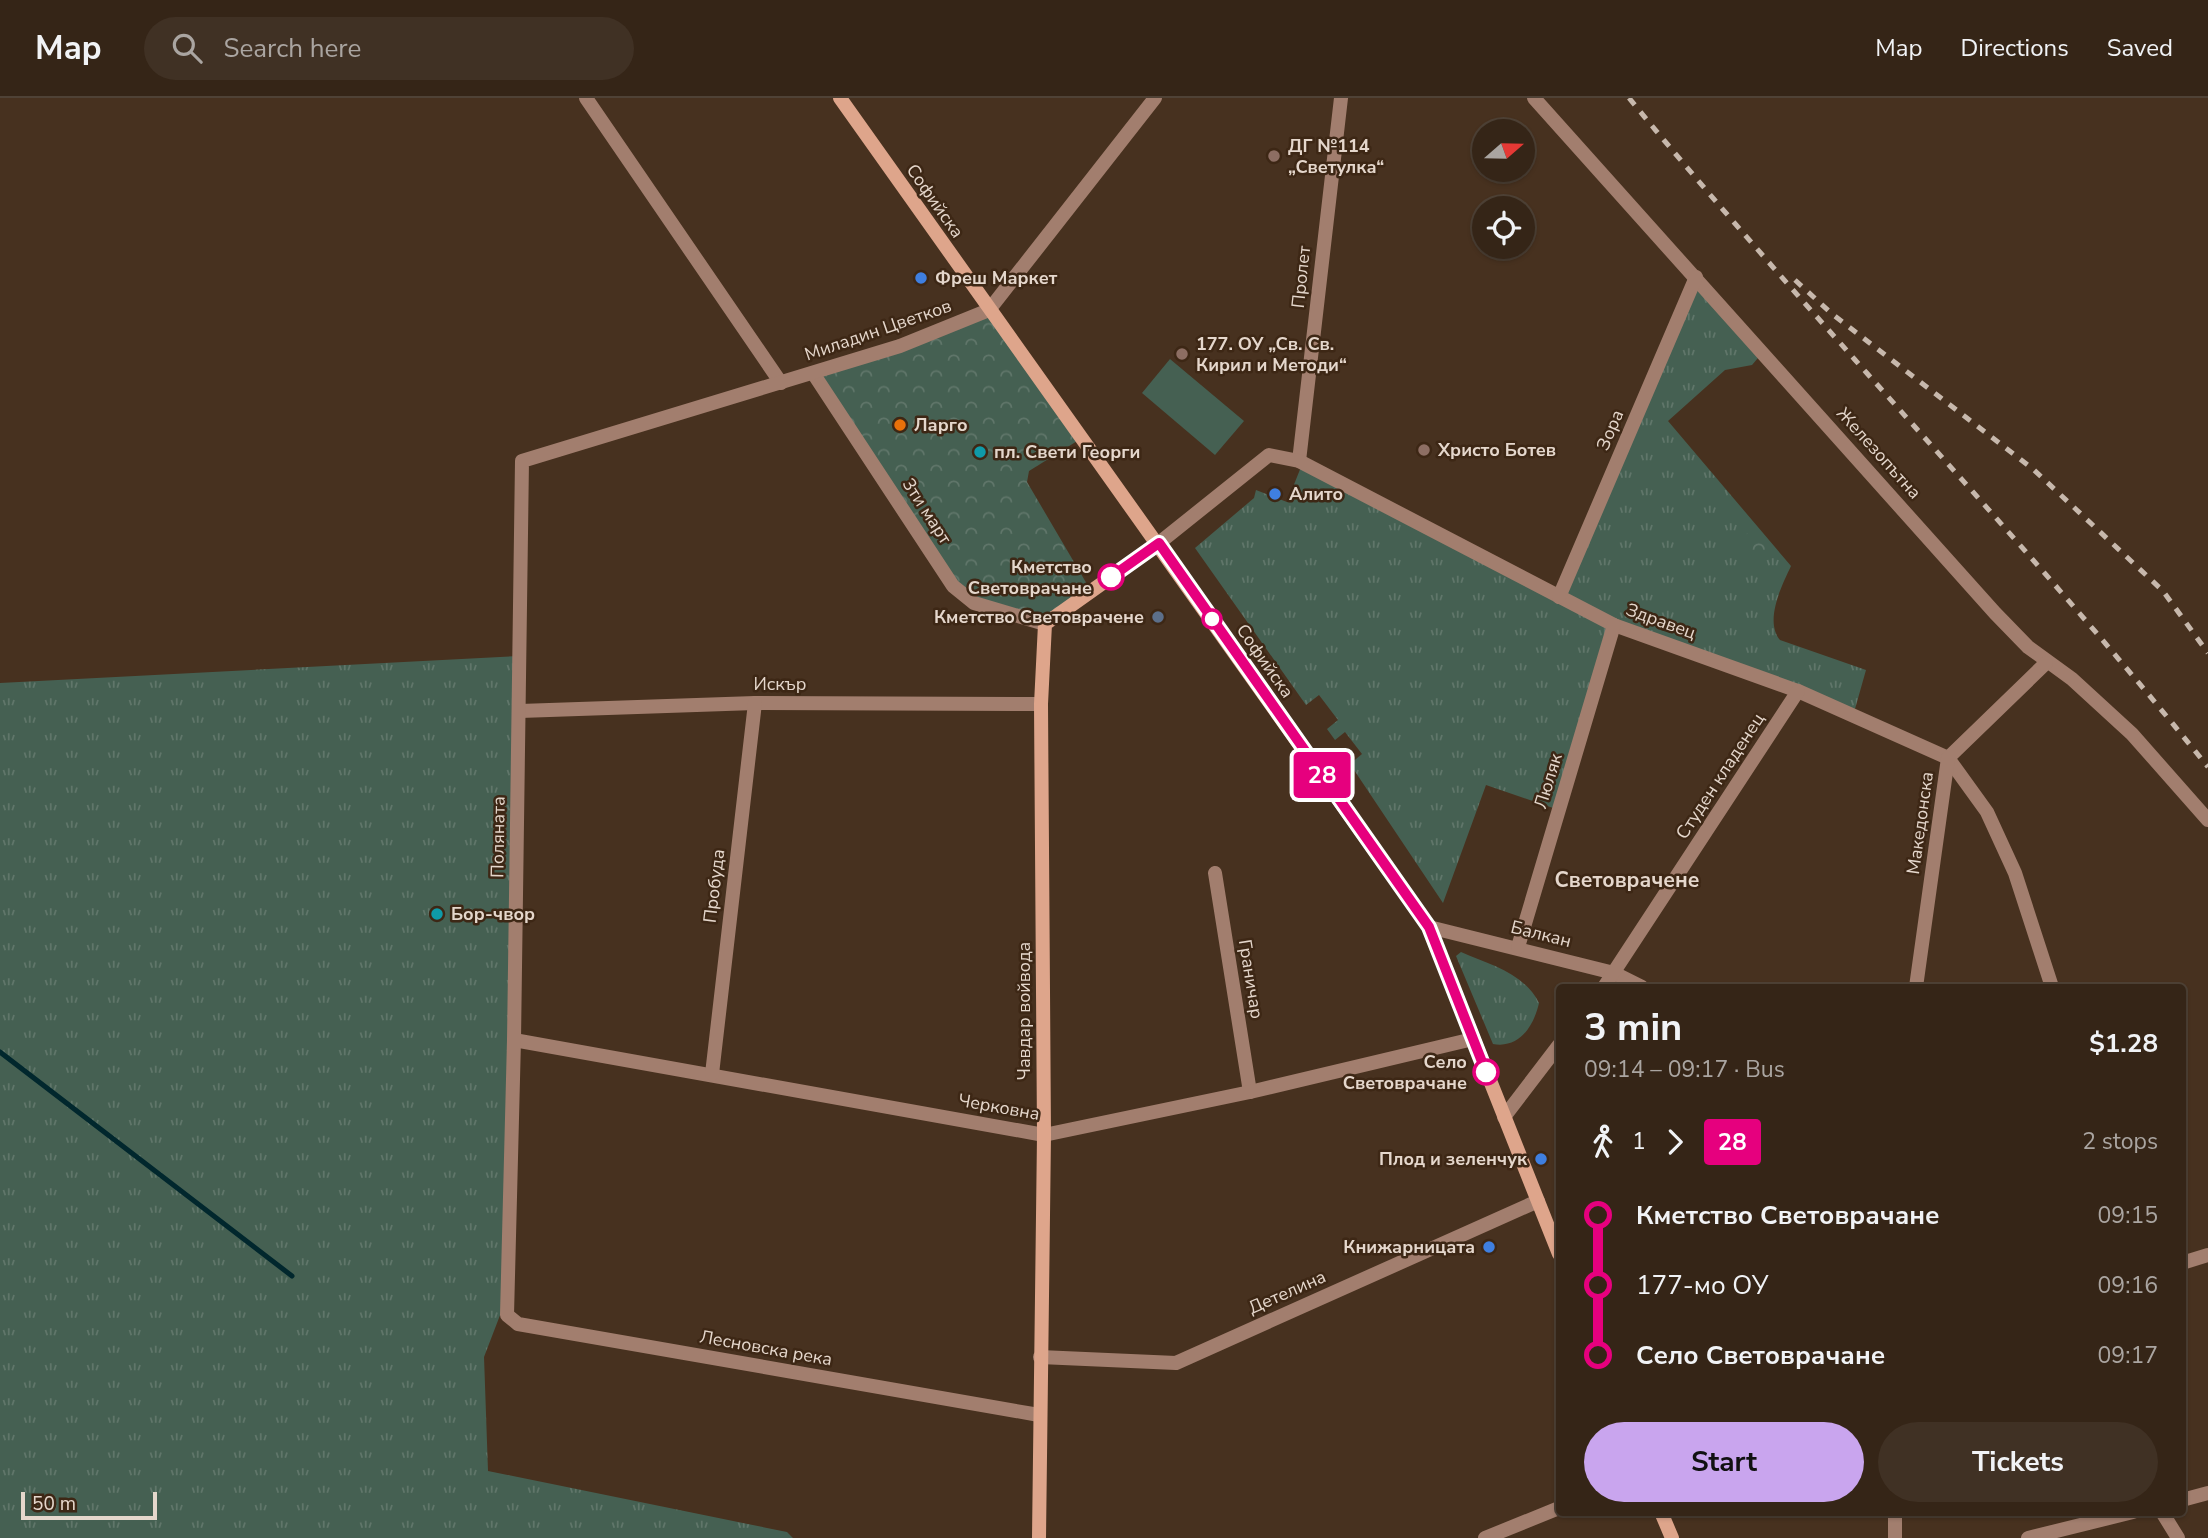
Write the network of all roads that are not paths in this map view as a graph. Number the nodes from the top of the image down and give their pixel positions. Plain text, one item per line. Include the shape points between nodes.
1 (586, 98) edge
2 (841, 98) edge
3 (1155, 98) edge
4 (1341, 98) edge
5 (1534, 98) edge
6 (1696, 277) junction
7 (989, 310) junction
8 (813, 373) junction
9 (781, 383) junction
10 (522, 461) joint
11 (1299, 461) junction
12 (1159, 543) junction
13 (1559, 597) junction
14 (1045, 624) junction
15 (1614, 625) junction
16 (2046, 663) junction
17 (1798, 691) junction
18 (755, 702) junction
19 (1041, 704) junction
20 (520, 711) junction
21 (1948, 758) junction
22 (2208, 820) edge
23 (1214, 873) dead end
24 (1429, 927) junction
25 (1518, 947) junction
26 (1614, 973) junction
27 (1606, 984) edge
28 (1636, 984) edge
29 (1916, 984) edge
30 (2051, 984) edge
31 (1474, 1039) junction
32 (514, 1040) junction
33 (1556, 1049) edge
34 (712, 1074) junction
35 (1250, 1093) junction
36 (1504, 1117) junction
37 (1044, 1135) junction
38 (1538, 1200) junction
39 (1556, 1246) edge
40 (2208, 1255) edge
41 (2186, 1262) edge
42 (507, 1297) joint
43 (1040, 1357) junction
44 (1039, 1415) junction
45 (2208, 1493) edge
46 (2186, 1499) edge
47 (1556, 1509) edge
48 (1663, 1516) edge
49 (1895, 1516) edge
50 (2117, 1516) edge
51 (2164, 1516) edge
52 (1039, 1538) edge
53 (1485, 1538) edge
54 (1672, 1538) edge
55 (1895, 1538) edge
56 (2028, 1538) edge
57 (2178, 1538) edge

1 - 9 street
2 - 7 street, Софийска
3 - 7 street
4 - 11 street, Пролет
5 - 6 street, Железопътна
6 - 13 street, Зора
6 - 16 street, Железопътна via 1995,613
7 - 8 street, Миладин Цветков
7 - 12 street, Софийска
8 - 9 street, Миладин Цветков
8 - 14 street, 3ти март via 953,586 974,603
9 - 10 street, Миладин Цветков
10 - 20 street, Поляната
11 - 12 street, Здравец via 1269,455
11 - 13 street, Здравец
12 - 14 street
12 - 24 street, Софийска
13 - 15 street, Здравец
14 - 19 street, Чавдар войвода
15 - 17 street, Здравец
15 - 25 street, Люляк
16 - 21 street, Македонска
16 - 22 street, Железопътна via 2071,679 2132,734
17 - 21 street, Здравец
17 - 26 street, Студен кладенец
18 - 19 street, Искър
18 - 20 street, Искър
18 - 34 street, Пробуда
19 - 37 street, Чавдар войвода
20 - 32 street, Поляната
21 - 29 street, Македонска
21 - 30 street, Здравец via 1987,811 2015,873
23 - 35 street, Граничар
24 - 25 street, Балкан
24 - 31 street, Софийска
25 - 26 street, Балкан
26 - 27 street, Студен кладенец
26 - 28 street, Балкан
31 - 35 street, Черковна
31 - 36 street, Софийска
32 - 34 street, Черковна
32 - 42 street, Поляната
33 - 36 street
34 - 37 street, Черковна
35 - 37 street, Черковна
36 - 38 street, Софийска
37 - 43 street, Чавдар войвода
38 - 39 street, Софийска
38 - 43 street, Детелина via 1176,1363
40 - 41 street
42 - 44 street, Лесновска река via 507,1315 518,1324
43 - 44 street, Чавдар войвода
44 - 52 street, Чавдар войвода
45 - 46 street
47 - 53 street
48 - 54 street
49 - 55 street
50 - 56 street
51 - 57 street

